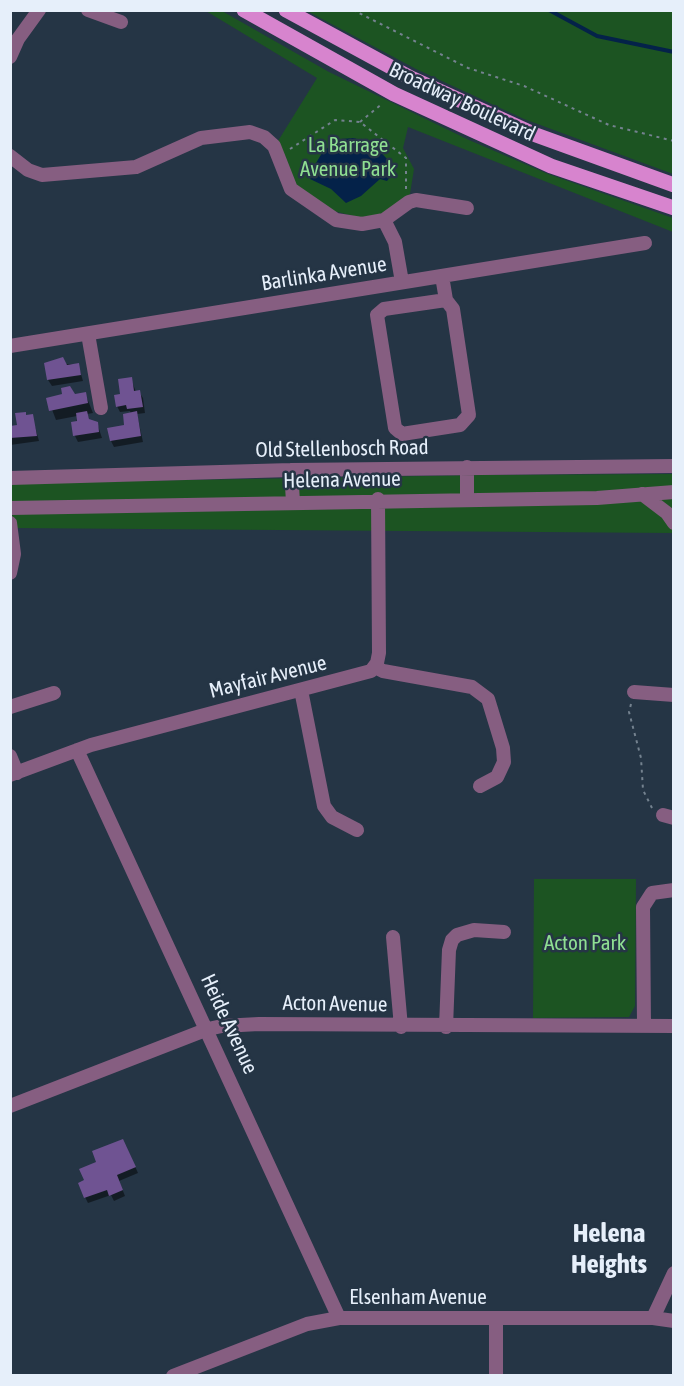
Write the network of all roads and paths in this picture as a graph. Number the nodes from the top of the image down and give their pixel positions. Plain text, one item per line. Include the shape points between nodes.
1 (39, 10) edge
2 (88, 10) edge
3 (244, 10) edge
4 (286, 10) edge
5 (353, 10) edge
6 (121, 22) dead end
7 (10, 57) edge
8 (394, 94) junction
9 (360, 122) junction
10 (674, 141) edge
11 (10, 156) edge
12 (280, 156) junction
13 (674, 184) edge
14 (406, 204) junction
15 (467, 208) dead end
16 (674, 208) edge
17 (384, 220) junction
18 (645, 243) dead end
19 (442, 276) junction
20 (402, 282) junction
21 (446, 300) junction
22 (88, 334) junction
23 (10, 346) edge
24 (101, 408) dead end
25 (674, 466) edge
26 (467, 467) junction
27 (291, 470) junction
28 (10, 478) edge
29 (674, 492) edge
30 (642, 495) junction
31 (467, 498) junction
32 (378, 499) junction
33 (293, 502) junction
34 (10, 508) edge
35 (10, 523) edge
36 (674, 523) edge
37 (10, 573) edge
38 (375, 667) junction
39 (301, 690) junction
40 (634, 692) joint
41 (54, 693) dead end
42 (674, 695) edge
43 (10, 707) edge
44 (77, 750) junction
45 (10, 756) edge
46 (14, 774) edge
47 (480, 786) dead end
48 (668, 817) edge
49 (357, 830) dead end
50 (674, 890) edge
51 (504, 932) dead end
52 (393, 937) dead end
53 (644, 1026) junction
54 (674, 1026) edge
55 (401, 1027) junction
56 (446, 1027) junction
57 (208, 1029) junction
58 (10, 1106) edge
59 (674, 1273) edge
60 (339, 1318) junction
61 (496, 1318) junction
62 (653, 1318) junction
63 (674, 1321) edge
64 (173, 1376) edge
65 (496, 1376) edge

1 - 7 street
2 - 6 street
3 - 8 main road, Broadway Boulevard
4 - 13 main road, Broadway Boulevard via 411,78 536,135
5 - 10 path via 468,68 524,86 609,125
8 - 9 path
8 - 16 main road, Broadway Boulevard via 551,166
9 - 12 path via 334,120
9 - 14 path via 406,158
11 - 12 street via 42,175 136,167 201,138 250,132 270,142
12 - 17 street via 291,189 328,216 353,224
14 - 15 street via 416,200
14 - 17 street
17 - 20 street via 395,242
18 - 19 street, Barlinka Avenue
19 - 20 street, Barlinka Avenue
19 - 21 street
20 - 22 street, Barlinka Avenue
21 - 21 street via 453,309 469,415 460,425 398,432 377,315 384,309
22 - 23 street, Barlinka Avenue
22 - 24 street
25 - 26 street, Old Stellenbosch Road
26 - 27 street, Old Stellenbosch Road
26 - 31 street
27 - 28 street, Old Stellenbosch Road
27 - 33 street
29 - 30 street, Helena Avenue
30 - 31 street, Helena Avenue
30 - 36 street
31 - 32 street, Helena Avenue
32 - 33 street, Helena Avenue
32 - 38 street via 379,653
33 - 34 street, Helena Avenue
35 - 37 street via 14,554
38 - 39 street, Mayfair Avenue via 366,674
38 - 47 street via 472,687 485,694 493,709 504,755 499,774
39 - 44 street, Mayfair Avenue
39 - 49 street via 324,806 332,817
40 - 42 street
40 - 48 path via 629,712 641,758 643,790 651,807
41 - 43 street
44 - 46 street, Mayfair Avenue
44 - 57 street, Heide Avenue
45 - 46 street
50 - 53 street via 652,893 643,907
51 - 56 street via 474,930 452,940
52 - 55 street
53 - 54 street, Acton Avenue
53 - 56 street, Acton Avenue
55 - 56 street, Acton Avenue
55 - 57 street, Acton Avenue via 260,1024
57 - 58 street, Acton Avenue
57 - 60 street, Heide Avenue
59 - 62 street
60 - 61 street, Elsenham Avenue
60 - 64 street, Elsenham Avenue via 307,1324
61 - 62 street, Elsenham Avenue
61 - 65 street
62 - 63 street, Elsenham Avenue

